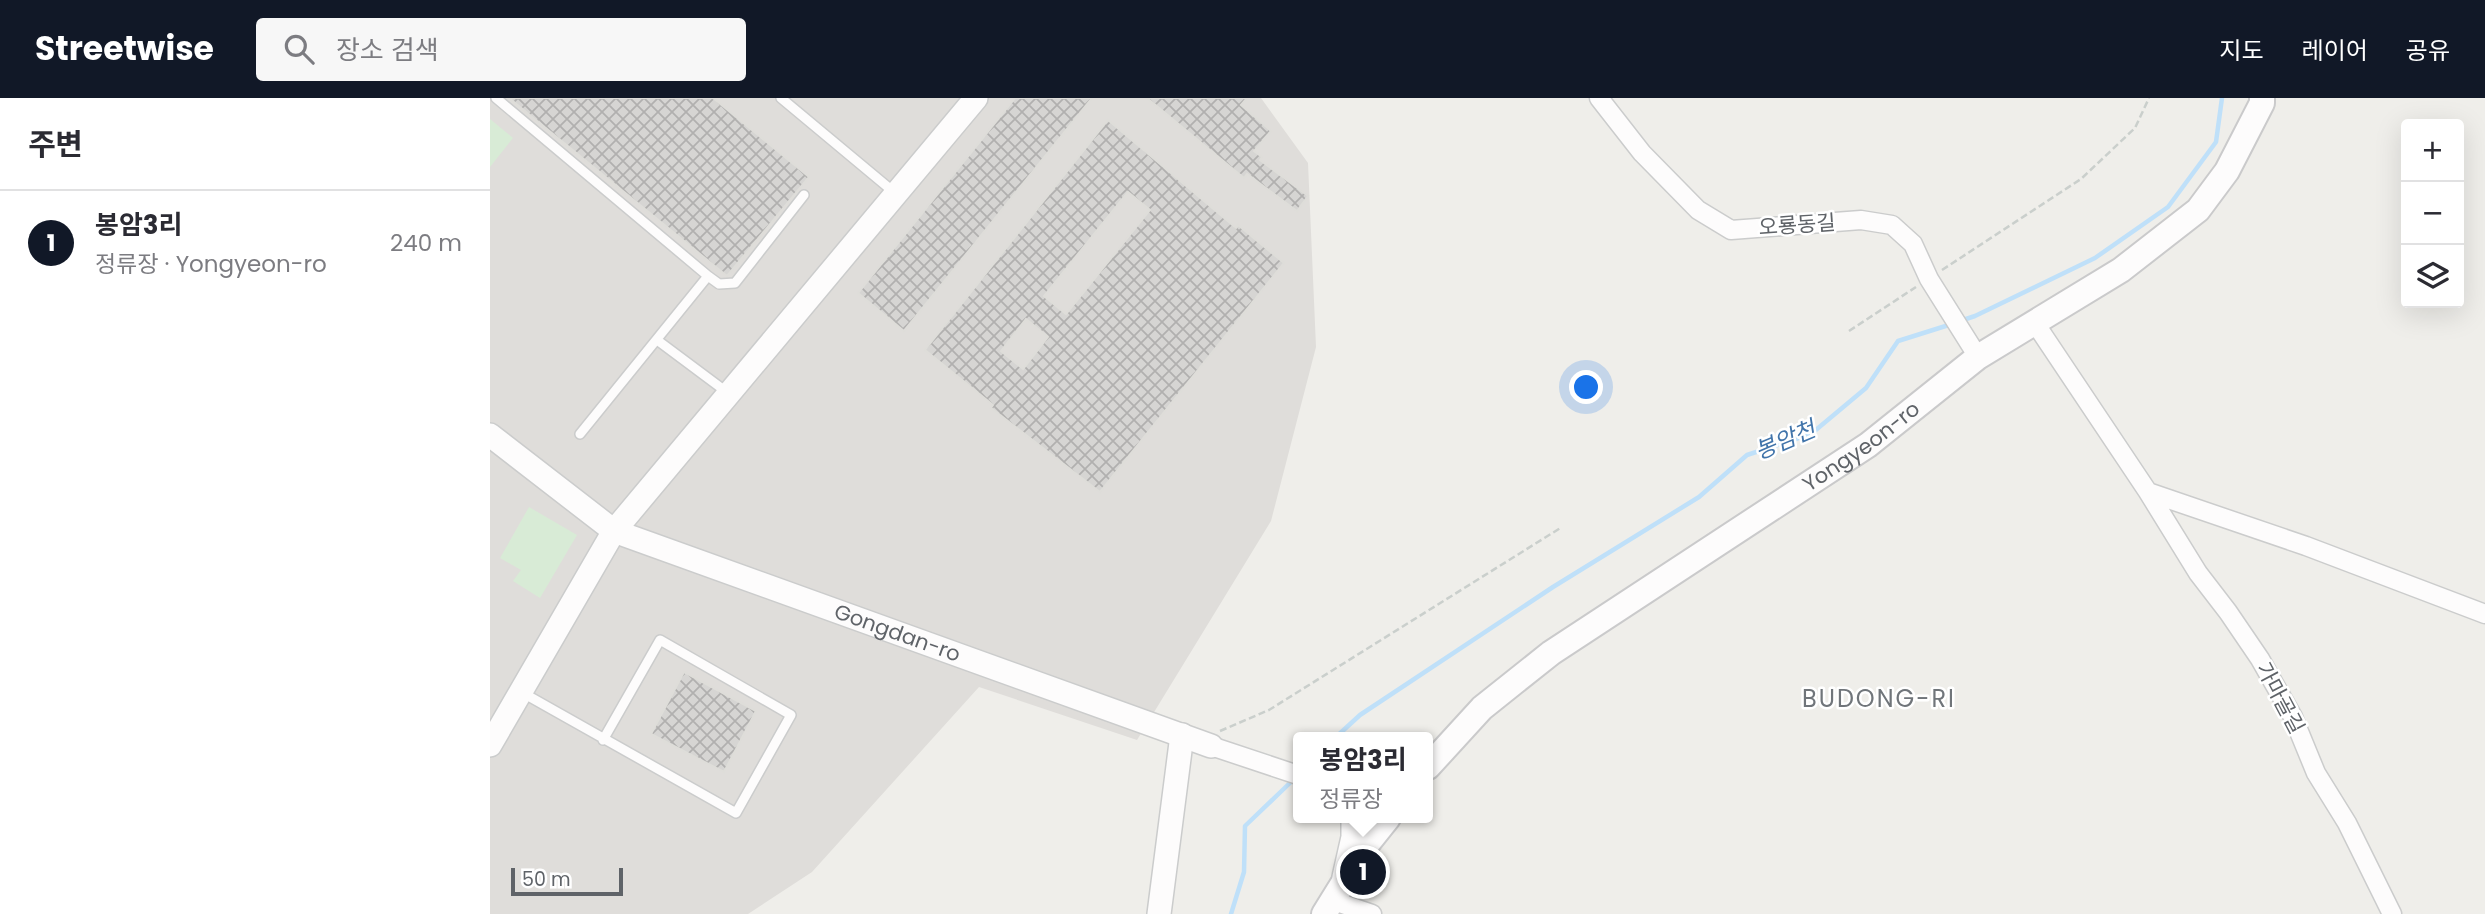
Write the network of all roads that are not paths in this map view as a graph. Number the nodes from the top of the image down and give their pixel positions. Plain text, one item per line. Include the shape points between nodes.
1 (496, 98) edge
2 (781, 98) edge
3 (976, 98) edge
4 (1599, 98) edge
5 (2266, 100) edge
6 (897, 194) junction
7 (804, 195) dead end
8 (708, 276) junction
9 (2038, 329) junction
10 (657, 340) junction
11 (1973, 348) junction
12 (729, 394) junction
13 (580, 434) dead end
14 (490, 435) edge
15 (2148, 492) junction
16 (614, 531) junction
17 (2485, 614) edge
18 (521, 692) junction
19 (603, 740) junction
20 (1196, 740) junction
21 (490, 745) edge
22 (1433, 762) edge
23 (1293, 773) edge
24 (1353, 823) edge
25 (1385, 823) edge
26 (1333, 898) edge
27 (1160, 914) edge
28 (1372, 914) edge
29 (2392, 914) edge

1 - 8 lane
2 - 6 lane
3 - 6 street
4 - 11 street, 오룡동길 via 1642,153 1698,210 1731,230 1861,220 1892,225 1913,244 1929,279
5 - 9 main road, Yongyeon-ro via 2227,171 2198,210
6 - 12 street
7 - 8 lane via 736,283 719,284
8 - 10 lane
9 - 11 main road, Yongyeon-ro
9 - 15 street, 가마골길
10 - 12 lane
10 - 13 lane
11 - 22 main road, Yongyeon-ro via 1868,445 1552,653 1482,708
12 - 16 street
14 - 16 street, Gongdan-ro
15 - 17 street
15 - 29 street, 가마골길 via 2198,573 2260,659
16 - 18 street
16 - 20 street, Gongdan-ro
18 - 19 lane
18 - 21 street
19 - 19 lane via 736,813 792,715 660,640
20 - 23 street
20 - 27 street
24 - 26 street via 1353,837
25 - 26 main road
26 - 28 street

